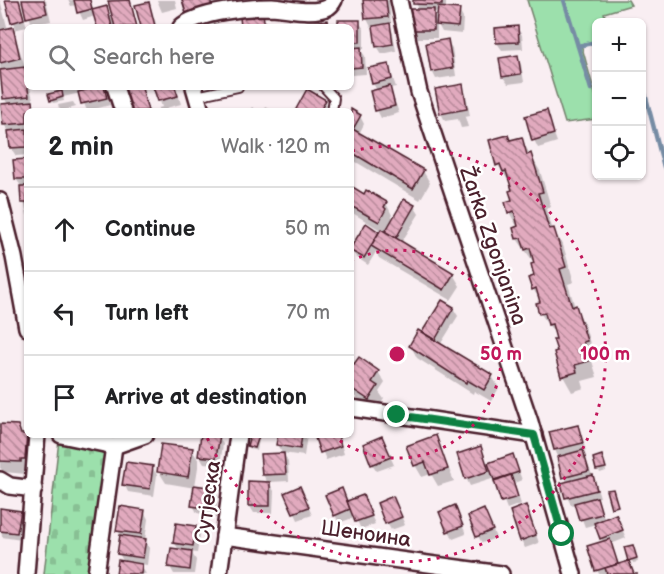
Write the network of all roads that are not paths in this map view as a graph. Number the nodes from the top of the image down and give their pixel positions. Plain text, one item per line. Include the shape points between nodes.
1 (334, 0) edge
2 (399, 0) edge
3 (184, 24) edge
4 (116, 90) edge
5 (227, 90) edge
6 (327, 90) edge
7 (197, 98) edge
8 (122, 108) edge
9 (332, 108) edge
10 (0, 201) edge
11 (24, 311) edge
12 (354, 408) edge
13 (534, 435) junction
14 (37, 438) edge
15 (75, 438) edge
16 (137, 438) edge
17 (238, 438) edge
18 (114, 446) junction
19 (1, 484) edge
20 (34, 489) junction
21 (224, 536) junction
22 (26, 574) edge
23 (96, 574) edge
24 (219, 574) edge
25 (501, 574) edge
26 (573, 574) edge

1 - 3 street via 319,9 269,7 207,15
2 - 13 street, Žarka Zgonjanina via 419,92
4 - 8 street
5 - 7 lane
6 - 9 lane via 334,98
10 - 11 street
12 - 13 street
13 - 26 street, Žarka Zgonjanina
14 - 20 street
15 - 18 street
16 - 18 street
17 - 21 street, Сутјеска
18 - 23 street
19 - 20 street
20 - 22 street
21 - 24 street, Сутјеска
21 - 25 street, Шеноина

